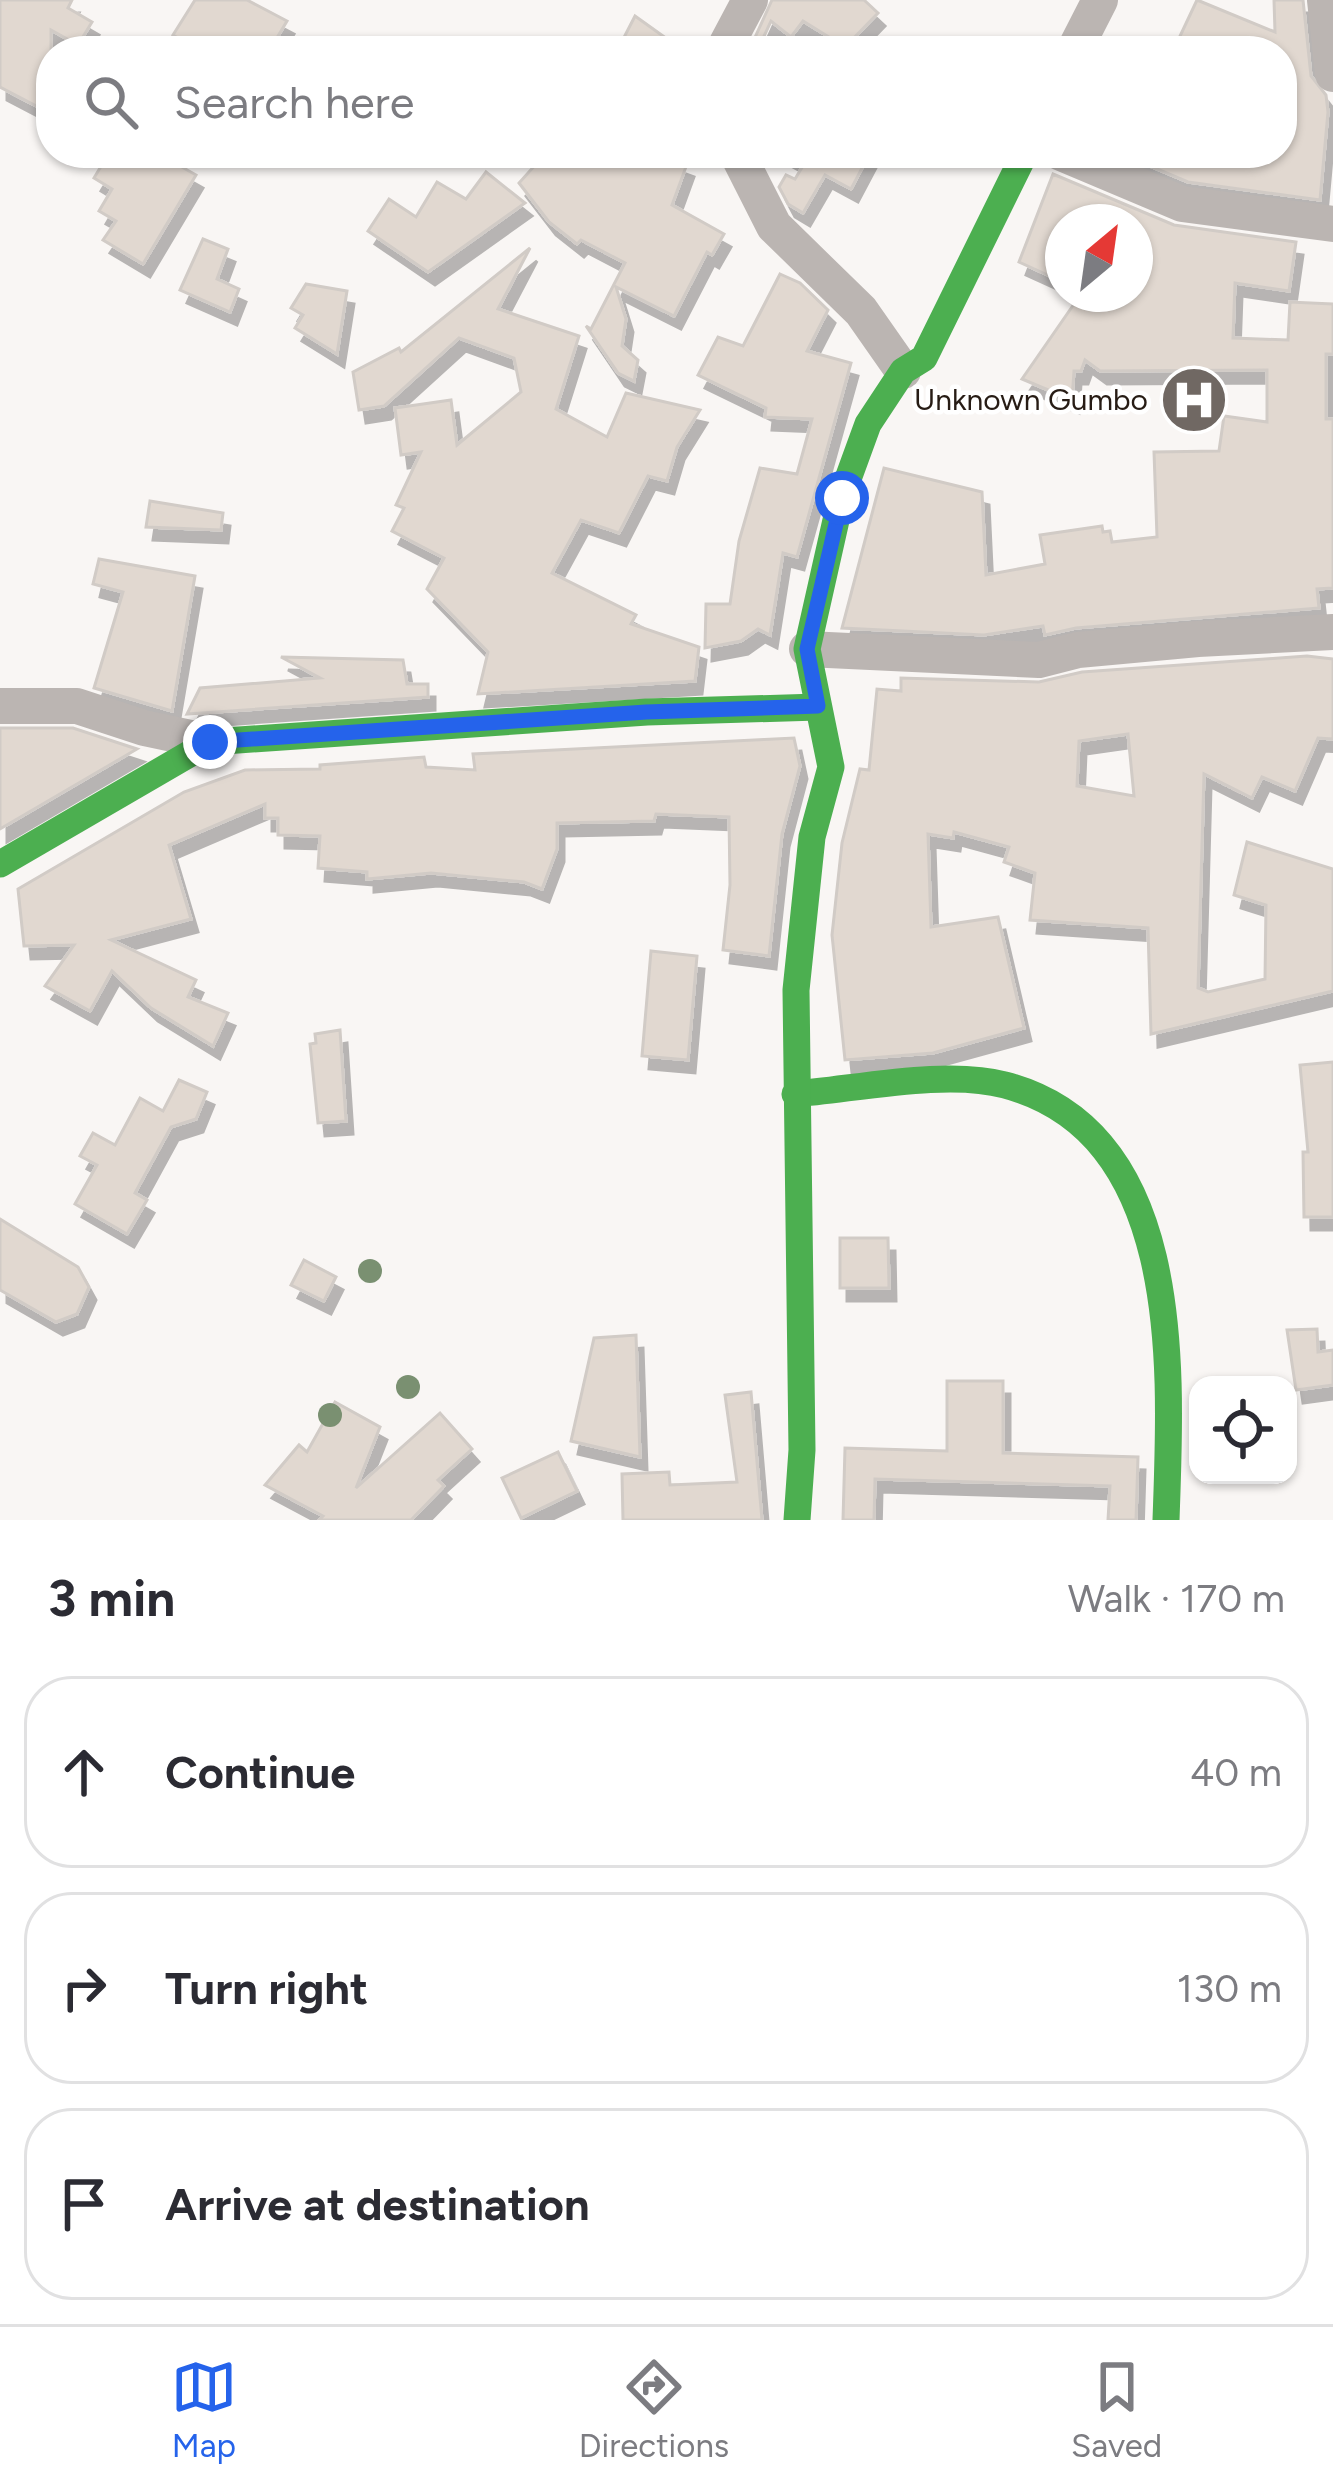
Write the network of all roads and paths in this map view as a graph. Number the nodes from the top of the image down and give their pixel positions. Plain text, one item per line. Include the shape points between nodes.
1 (750, 0) edge
2 (1100, 0) edge
3 (1325, 0) edge
4 (731, 36) edge
5 (1082, 36) edge
6 (1333, 74) edge
7 (745, 168) edge
8 (1018, 168) edge
9 (1097, 168) edge
10 (1333, 224) edge
11 (903, 371) junction
12 (1333, 632) edge
13 (807, 649) junction
14 (0, 706) edge
15 (818, 706) junction
16 (210, 742) junction
17 (0, 864) edge
18 (795, 1094) junction
19 (797, 1520) edge
20 (1166, 1520) edge

1 - 4 street
2 - 5 street
3 - 6 street
7 - 11 street via 774,226 861,311
8 - 11 street via 924,358
9 - 10 street via 1182,204
11 - 13 street via 868,424 842,498
12 - 13 street via 1118,646 1039,660
13 - 15 street
14 - 16 street via 77,706
15 - 16 street
15 - 18 street via 831,767 812,837
16 - 17 street
18 - 19 street
18 - 20 street via 1001,1084 1064,1112 1108,1146 1145,1214 1171,1376

